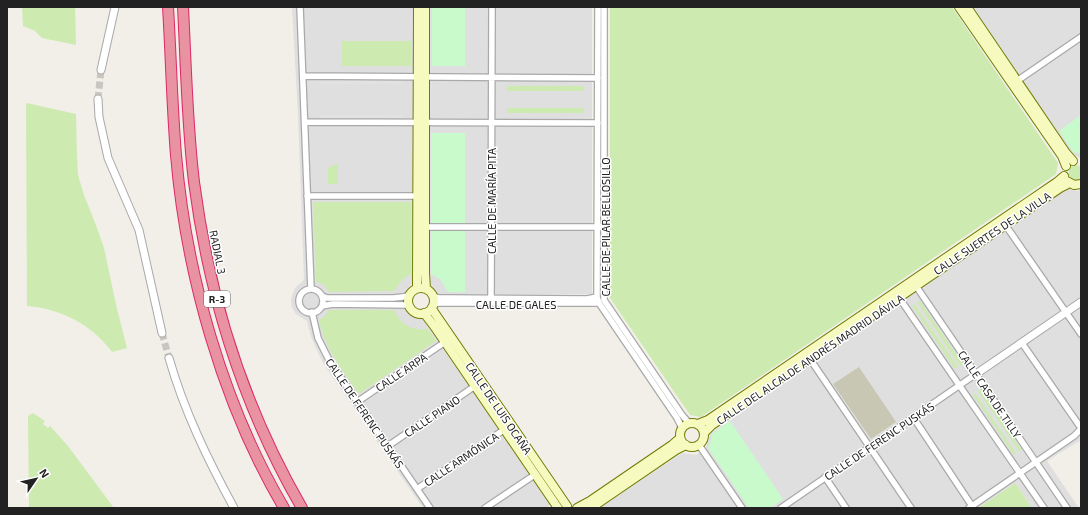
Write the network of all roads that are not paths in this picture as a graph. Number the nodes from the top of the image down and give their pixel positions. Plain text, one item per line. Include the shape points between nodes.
1 (115, 7) edge
2 (168, 7) edge
3 (183, 7) edge
4 (300, 7) edge
5 (418, 7) edge
6 (425, 7) edge
7 (492, 7) edge
8 (598, 7) edge
9 (604, 7) edge
10 (959, 7) edge
11 (967, 7) edge
12 (1081, 37) edge
13 (101, 70) tunnel mouth
14 (303, 76) junction
15 (422, 78) junction
16 (492, 78) junction
17 (598, 78) junction
18 (1017, 81) junction
19 (98, 99) tunnel mouth
20 (305, 122) junction
21 (422, 122) junction
22 (492, 122) junction
23 (598, 123) junction
24 (1073, 163) edge
25 (1064, 176) junction
26 (1070, 183) junction
27 (1080, 185) edge
28 (307, 196) junction
29 (418, 196) junction
30 (1003, 222) junction
31 (425, 227) junction
32 (491, 227) junction
33 (601, 227) junction
34 (915, 283) junction
35 (417, 288) junction
36 (311, 289) junction
37 (426, 289) junction
38 (898, 295) junction
39 (322, 296) junction
40 (409, 296) junction
41 (433, 296) junction
42 (491, 298) junction
43 (598, 300) junction
44 (1081, 302) edge
45 (409, 304) junction
46 (322, 306) junction
47 (432, 307) junction
48 (312, 312) junction
49 (1066, 312) junction
50 (424, 314) junction
51 (162, 333) tunnel mouth
52 (1081, 334) edge
53 (445, 342) junction
54 (1022, 343) junction
55 (808, 356) junction
56 (169, 358) tunnel mouth
57 (976, 374) junction
58 (475, 386) junction
59 (959, 386) junction
60 (357, 402) junction
61 (913, 418) junction
62 (689, 423) junction
63 (698, 424) junction
64 (682, 428) junction
65 (1081, 428) edge
66 (505, 429) junction
67 (704, 433) junction
68 (680, 438) junction
69 (686, 445) junction
70 (699, 445) junction
71 (388, 446) junction
72 (870, 447) junction
73 (1036, 462) junction
74 (1019, 473) junction
75 (536, 474) junction
76 (825, 478) junction
77 (417, 489) junction
78 (565, 507) edge
79 (971, 507) edge
80 (234, 508) edge
81 (284, 508) edge
82 (302, 508) edge
83 (430, 508) edge
84 (486, 508) edge
85 (558, 508) edge
86 (578, 508) edge
87 (591, 508) edge
88 (742, 508) edge
89 (781, 508) edge
90 (846, 508) edge
91 (911, 508) edge
92 (1044, 508) edge
93 (1067, 508) edge

1 - 13 street
2 - 81 highway, R-3 via 176,156 195,278 236,410
3 - 82 highway, RADIAL 3 / R-3 via 194,182 210,274 230,348 246,393 271,450
4 - 14 street
5 - 15 main road
6 - 15 main road
7 - 16 street, CALLE DE MARÍA PITA
8 - 17 street, CALLE DE PILAR BELLOSILLO
9 - 33 street, CALLE DE PILAR BELLOSILLO
10 - 24 main road via 1062,156
11 - 18 main road
12 - 18 street
14 - 15 street
14 - 20 street
15 - 16 street
15 - 21 main road
16 - 17 street
16 - 22 street, CALLE DE MARÍA PITA
17 - 23 street, CALLE DE PILAR BELLOSILLO
18 - 24 main road
19 - 51 street via 99,118 108,158 138,230
20 - 21 street
20 - 28 street
21 - 22 street
21 - 29 main road
21 - 31 main road
22 - 23 street
22 - 32 street, CALLE DE MARÍA PITA
23 - 33 street, CALLE DE PILAR BELLOSILLO
24 - 25 main road via 1064,170
25 - 26 main road
25 - 30 main road, CALLE SUERTES DE LA VILLA
26 - 27 main road
26 - 30 main road, CALLE SUERTES DE LA VILLA
28 - 29 street
28 - 36 street
29 - 35 main road
30 - 34 main road, CALLE SUERTES DE LA VILLA
30 - 49 street
31 - 32 street
31 - 37 main road
32 - 33 street
32 - 42 street, CALLE DE MARÍA PITA
33 - 43 street, CALLE DE PILAR BELLOSILLO
33 - 62 street, CALLE DE PILAR BELLOSILLO via 604,300
34 - 38 main road, CALLE DEL ALCALDE ANDRÉS MADRID DÁVILA
34 - 57 street, CALLE CASA DE TILLY
35 - 37 main road
35 - 40 main road
36 - 39 street via 318,291
36 - 48 street via 307,289 299,301 302,308
37 - 41 main road
38 - 55 main road, CALLE DEL ALCALDE ANDRÉS MADRID DÁVILA
38 - 59 street, CALLE CASA DE TILLY
39 - 40 street
39 - 46 street
40 - 45 main road
41 - 42 street, CALLE DE GALES
41 - 47 main road
42 - 43 street, CALLE DE GALES
43 - 47 street, CALLE DE GALES via 439,304
43 - 64 street, CALLE DE PILAR BELLOSILLO
44 - 49 street
45 - 46 street
45 - 50 main road via 415,312
46 - 48 street
47 - 50 main road
47 - 78 main road, CALLE DE LUIS OCAÑA
48 - 60 street, CALLE DE FERENC PUSKÁS via 324,352
49 - 52 street
49 - 54 street
50 - 53 main road, CALLE DE LUIS OCAÑA
53 - 58 main road, CALLE DE LUIS OCAÑA
53 - 60 street, CALLE ARPA
54 - 57 street
54 - 65 street
55 - 63 main road, CALLE DEL ALCALDE ANDRÉS MADRID DÁVILA
55 - 67 main road, CALLE DEL ALCALDE ANDRÉS MADRID DÁVILA
55 - 72 street
56 - 80 street via 189,416
57 - 59 street, CALLE DE FERENC PUSKÁS
57 - 73 street, CALLE CASA DE TILLY
58 - 66 main road, CALLE DE LUIS OCAÑA
58 - 71 street, CALLE PIANO
59 - 61 street, CALLE DE FERENC PUSKÁS
59 - 74 street, CALLE CASA DE TILLY
60 - 71 street, CALLE DE FERENC PUSKÁS
61 - 72 street, CALLE DE FERENC PUSKÁS
61 - 79 street
62 - 63 main road
62 - 64 main road
63 - 67 main road
64 - 68 main road
65 - 73 street via 1074,436
66 - 75 main road, CALLE DE LUIS OCAÑA
66 - 77 street, CALLE ARMÓNICA
67 - 70 main road via 703,441
68 - 69 main road
68 - 86 main road
69 - 70 main road
69 - 87 main road
70 - 88 street
71 - 77 street, CALLE DE FERENC PUSKÁS
72 - 76 street, CALLE DE FERENC PUSKÁS
72 - 91 street
73 - 74 street
73 - 93 street, CALLE CASA DE TILLY
74 - 79 street
74 - 92 street, CALLE CASA DE TILLY
75 - 84 street
75 - 85 main road, CALLE DE LUIS OCAÑA
76 - 89 street, CALLE DE FERENC PUSKÁS
76 - 90 street
77 - 83 street, CALLE DE FERENC PUSKÁS
78 - 86 main road

